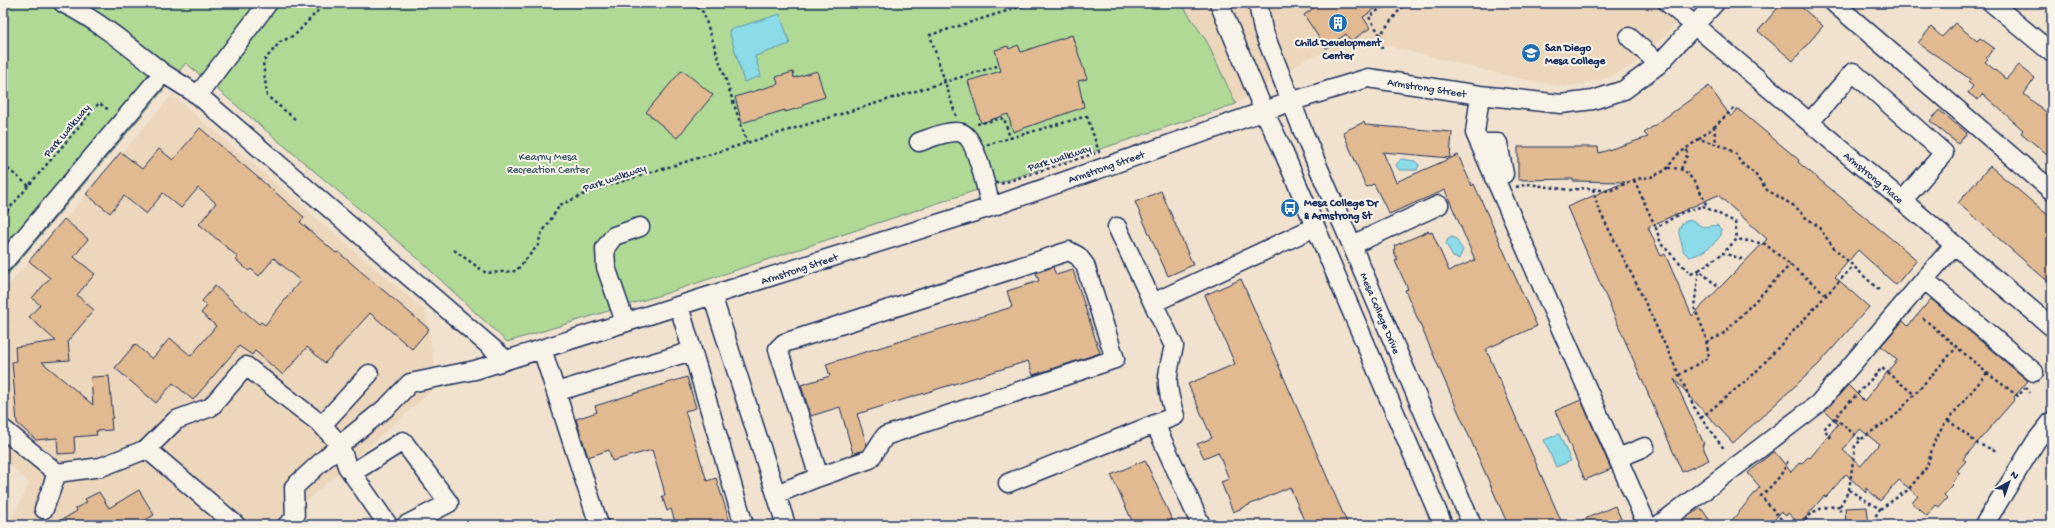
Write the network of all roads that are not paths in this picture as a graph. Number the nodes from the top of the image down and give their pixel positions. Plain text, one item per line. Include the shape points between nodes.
1 (63, 3) edge
2 (268, 3) edge
3 (1246, 3) edge
4 (1258, 3) edge
5 (1668, 3) edge
6 (1715, 3) edge
7 (1834, 3) edge
8 (1992, 3) edge
9 (1218, 4) edge
10 (1696, 26) junction
11 (1263, 30) junction
12 (1629, 37) dead end
13 (2052, 53) edge
14 (1659, 64) junction
15 (163, 73) junction
16 (198, 94) junction
17 (1480, 95) junction
18 (1293, 101) junction
19 (1264, 111) junction
20 (1810, 122) junction
21 (919, 142) dead end
22 (2052, 191) edge
23 (1902, 201) junction
24 (1439, 205) dead end
25 (991, 207) junction
26 (640, 227) dead end
27 (1117, 227) dead end
28 (1315, 227) junction
29 (1352, 245) junction
30 (1954, 245) junction
31 (3, 263) edge
32 (1924, 280) junction
33 (712, 295) junction
34 (1153, 303) junction
35 (679, 306) junction
36 (625, 322) junction
37 (2052, 327) edge
38 (542, 349) junction
39 (692, 351) junction
40 (506, 360) junction
41 (2034, 372) dead end
42 (369, 374) dead end
43 (556, 392) junction
44 (2052, 421) edge
45 (1155, 424) junction
46 (322, 426) junction
47 (3, 429) edge
48 (340, 445) junction
49 (1645, 447) dead end
50 (146, 449) junction
51 (1618, 458) junction
52 (57, 473) junction
53 (352, 473) junction
54 (819, 477) junction
55 (1008, 483) dead end
56 (776, 494) junction
57 (44, 509) dead end
58 (1469, 519) edge
59 (1441, 524) edge
60 (236, 525) edge
61 (287, 525) edge
62 (388, 525) edge
63 (406, 525) edge
64 (599, 525) edge
65 (744, 525) edge
66 (786, 525) edge
67 (1201, 525) edge
68 (1647, 525) edge
69 (1659, 525) edge
70 (1984, 525) edge

1 - 15 street via 108,31
2 - 16 street
3 - 11 street
4 - 11 street
5 - 10 street, Armstrong Place
6 - 10 street, Armstrong Street
7 - 22 street
8 - 13 street
9 - 19 street
10 - 14 street, Armstrong Street
10 - 20 street, Armstrong Place
11 - 18 street, Mesa College Drive
12 - 14 street
14 - 17 street, Armstrong Street via 1624,90 1593,100 1561,104
15 - 16 street
15 - 31 street
16 - 40 street
17 - 18 street, Armstrong Street via 1368,78
17 - 51 street via 1475,134
18 - 19 street, Armstrong Street
18 - 29 street, Mesa College Drive via 1304,134
19 - 25 street, Armstrong Street
19 - 28 street
20 - 23 street, Armstrong Place
20 - 23 street via 1853,72 1944,153
21 - 25 street via 952,132 962,133 972,143
23 - 30 street, Armstrong Place
24 - 29 street
25 - 33 street, Armstrong Street
26 - 36 street via 614,236 605,248 606,266
27 - 34 street
28 - 34 street
28 - 59 street
29 - 58 street, Mesa College Drive
30 - 32 street
30 - 37 street, Armstrong Place
32 - 41 street
32 - 69 street via 1818,404
33 - 35 street, Armstrong Street
33 - 56 street
34 - 45 street via 1174,346 1166,380 1175,416
35 - 36 street, Armstrong Street
35 - 39 street
36 - 38 street, Armstrong Street
38 - 40 street, Armstrong Street
38 - 43 street
39 - 43 street
39 - 65 street
40 - 48 street, Armstrong Street via 476,370 410,383 388,406
42 - 46 street
43 - 64 street
44 - 70 street via 2036,440
45 - 55 street
45 - 67 street
46 - 48 street
46 - 50 street via 246,366 211,407 176,420
47 - 52 street
48 - 53 street
48 - 61 street, Armstrong Street via 294,486 295,520
49 - 51 street
50 - 52 street via 101,467
50 - 60 street
51 - 68 street
52 - 57 street
53 - 62 street
53 - 63 street via 403,441 449,503
54 - 54 street via 778,349 784,344 1069,251 1078,256 1085,265 1115,358 885,436 870,459
54 - 56 street
56 - 66 street
58 - 59 street

